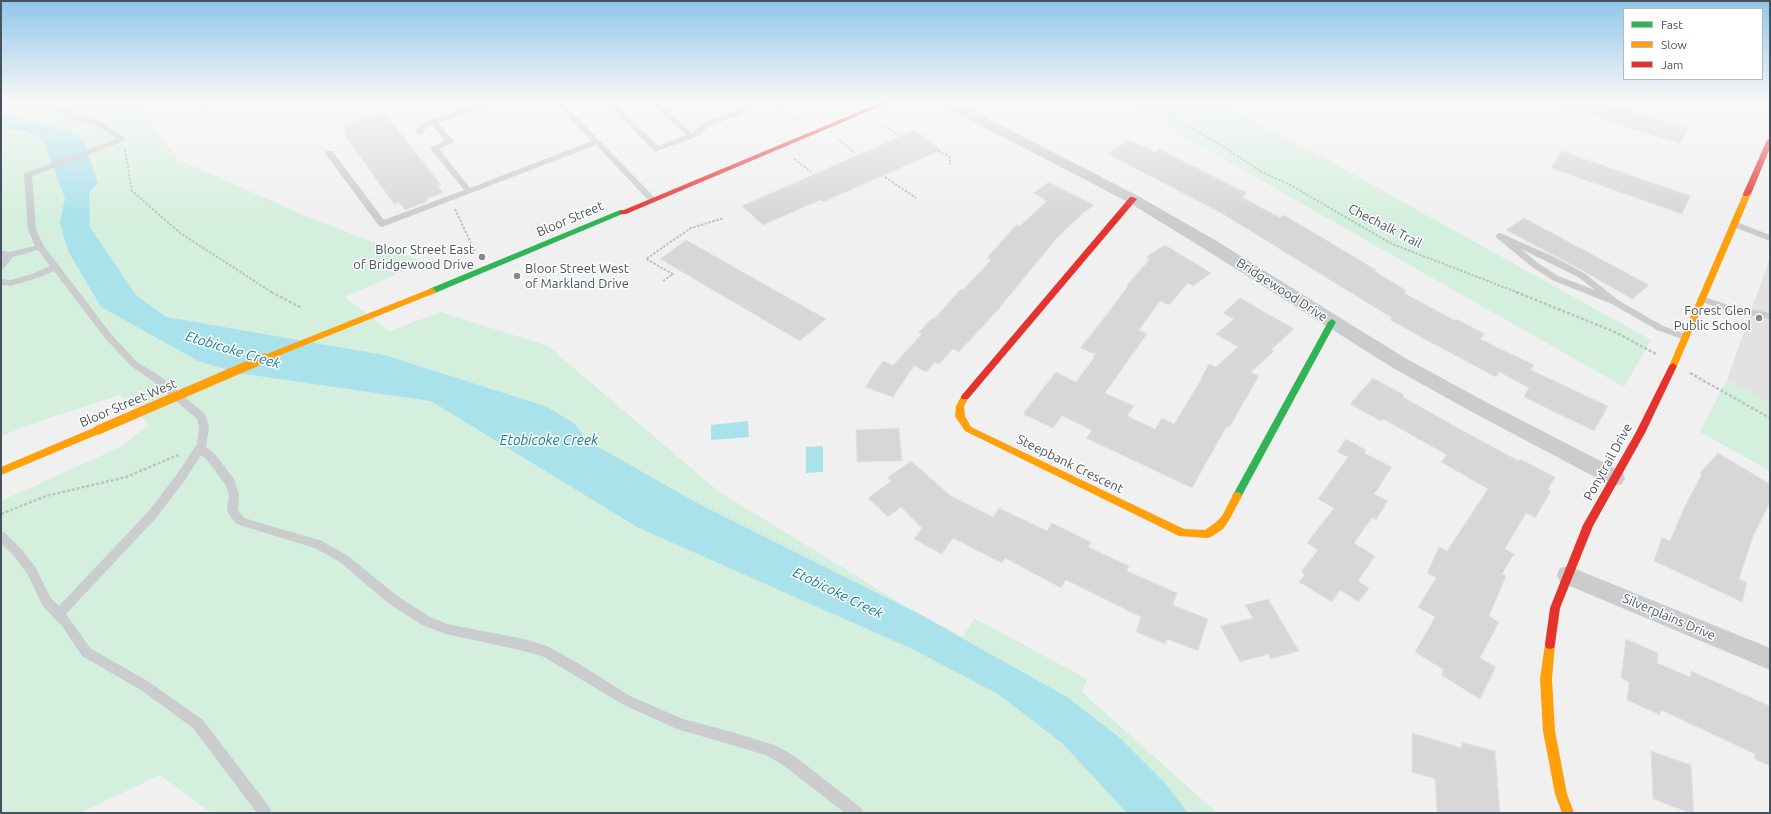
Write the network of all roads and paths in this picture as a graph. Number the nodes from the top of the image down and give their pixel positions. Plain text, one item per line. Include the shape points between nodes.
1 (120, 141) edge
2 (123, 141) edge
3 (449, 141) edge
4 (649, 141) edge
5 (678, 141) edge
6 (793, 141) edge
7 (840, 141) edge
8 (1021, 141) edge
9 (1214, 141) edge
10 (1770, 141) edge
11 (597, 142) joint
12 (938, 151) dead end
13 (329, 153) dead end
14 (855, 153) dead end
15 (794, 159) dead end
16 (950, 165) dead end
17 (811, 172) dead end
18 (885, 177) dead end
19 (469, 191) junction
20 (450, 198) junction
21 (916, 198) dead end
22 (652, 199) junction
23 (1133, 199) junction
24 (724, 218) dead end
25 (1734, 224) junction
26 (1770, 238) edge
27 (40, 247) junction
28 (475, 252) dead end
29 (6, 255) edge
30 (1, 266) edge
31 (55, 267) junction
32 (663, 281) dead end
33 (1, 282) edge
34 (11, 283) junction
35 (1, 288) edge
36 (1702, 299) junction
37 (1615, 302) junction
38 (302, 308) dead end
39 (1770, 316) edge
40 (1332, 322) junction
41 (1685, 337) junction
42 (1649, 349) dead end
43 (265, 358) joint
44 (1700, 379) dead end
45 (1770, 418) edge
46 (202, 444) junction
47 (1, 471) edge
48 (1615, 478) junction
49 (1, 514) edge
50 (1, 536) edge
51 (1568, 575) junction
52 (59, 614) junction
53 (1770, 660) edge
54 (265, 813) edge
55 (856, 813) edge
56 (1568, 813) edge

1 - 27 lane via 28,175 32,230
2 - 38 path via 132,191 180,233 282,299
3 - 19 lane via 432,146
4 - 5 lane via 657,149
6 - 22 street, Bloor Street
7 - 14 path
8 - 23 street, Bridgewood Drive
9 - 42 path, Chechalk Trail via 1262,172 1290,185 1392,244 1583,318
10 - 25 street, Ponytrail Drive
11 - 19 lane
11 - 22 lane
12 - 16 path via 950,157
13 - 20 lane via 382,224
15 - 17 path
18 - 21 path
19 - 20 lane
20 - 28 path
22 - 43 street, Bloor Street
23 - 40 street, Bridgewood Drive
23 - 40 street, Steepbank Crescent via 966,394 960,406 960,416 968,429 1183,533 1207,534 1225,518
24 - 32 path via 691,228 646,259 673,274
25 - 26 lane
25 - 36 street, Ponytrail Drive
27 - 29 lane
27 - 31 lane
29 - 30 lane
31 - 34 lane
31 - 46 lane via 108,336 134,364 157,379 201,417 204,427
33 - 34 lane
34 - 35 lane
36 - 39 lane via 1727,308
36 - 41 street, Ponytrail Drive
37 - 37 lane via 1581,275 1500,236 1555,278
37 - 41 lane via 1660,328
40 - 48 street, Bridgewood Drive via 1399,363
41 - 48 street, Ponytrail Drive via 1640,433
43 - 47 street, Bloor Street West, bridge
44 - 45 path
46 - 49 path via 126,477 46,496
46 - 52 lane via 152,515
46 - 55 lane via 201,449 210,456 230,482 234,494 232,511 240,521 318,544 344,559 392,599 426,621 547,652 626,700 676,722 769,750 788,760
48 - 51 street, Ponytrail Drive via 1588,525
50 - 52 lane via 32,572 46,601
51 - 53 street, Silverplains Drive
51 - 56 street, Ponytrail Drive via 1555,608 1546,679 1549,731 1561,794
52 - 54 lane via 86,652 145,686 198,724

